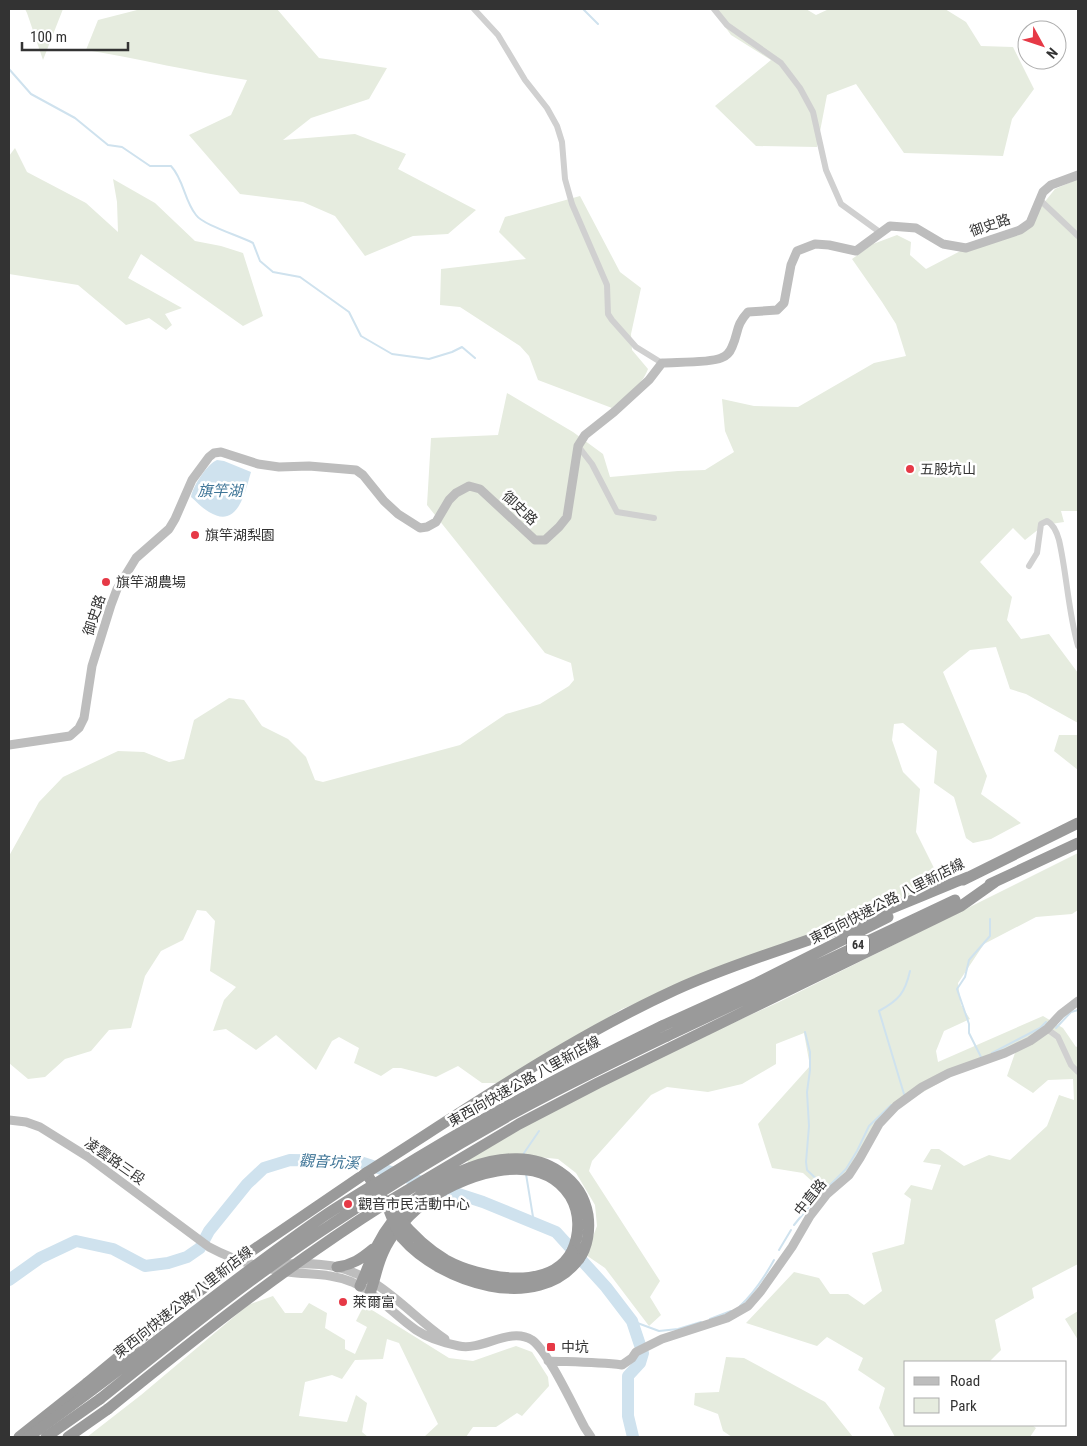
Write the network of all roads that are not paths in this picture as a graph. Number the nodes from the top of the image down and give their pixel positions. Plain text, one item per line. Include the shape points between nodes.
1 (474, 9) edge
2 (714, 9) edge
3 (1078, 175) edge
4 (1040, 200) junction
5 (881, 233) junction
6 (1078, 236) edge
7 (662, 363) junction
8 (578, 446) junction
9 (654, 518) dead end
10 (1029, 566) dead end
11 (1078, 646) edge
12 (9, 746) edge
13 (1078, 823) edge
14 (1078, 843) edge
15 (968, 877) junction
16 (995, 882) junction
17 (1078, 1001) edge
18 (1047, 1029) junction
19 (664, 1031) junction
20 (1078, 1072) edge
21 (9, 1120) edge
22 (366, 1174) junction
23 (418, 1202) junction
24 (386, 1203) junction
25 (374, 1248) junction
26 (253, 1263) junction
27 (336, 1267) junction
28 (367, 1285) junction
29 (548, 1361) junction
30 (19, 1437) edge
31 (28, 1437) edge
32 (46, 1437) edge
33 (68, 1437) edge
34 (591, 1437) edge

1 - 7 street via 498,35 557,126 572,204 607,285 608,314 636,347
2 - 5 street via 726,25 781,64 800,88 813,112 826,170 841,204
3 - 4 street, 御史路 via 1051,185
4 - 5 street, 御史路 via 1030,223 1020,230 966,248 943,244 916,228 890,226
4 - 6 street
5 - 7 street, 御史路 via 856,251 815,244 797,251 790,265 784,304 777,310 748,312 739,324 727,355 715,360
7 - 8 street via 649,380 585,435
8 - 9 street via 592,464 617,512
8 - 12 street, 御史路 via 567,517 550,536 540,541 528,534 480,489 470,486 449,500 436,522 420,528 398,514 356,470 279,467 222,452 208,456 192,480 169,530 136,558 117,589 92,666 84,718 79,728 70,736
10 - 11 street via 1037,554 1042,524 1047,521 1058,539
13 - 15 highway, 東西向快速公路 八里新店線 / 64
14 - 16 highway, 東西向快速公路 八里新店線 / 64
15 - 19 highway, 東西向快速公路 八里新店線 / 64
15 - 22 highway via 842,928 740,963 615,1019
16 - 19 highway, 東西向快速公路 八里新店線 / 64
16 - 24 highway via 961,906 519,1124
17 - 18 street, 中直路
18 - 20 street via 1058,1037
18 - 29 street, 中直路 via 1030,1041 949,1073 896,1106 879,1124 848,1175 810,1216 766,1285 748,1306 727,1318 662,1339 636,1352 622,1365
19 - 31 highway, 東西向快速公路 八里新店線 / 64, bridge via 589,1061 506,1105 326,1215
19 - 32 highway, 東西向快速公路 八里新店線 / 64, bridge via 511,1114 331,1224
21 - 26 street, 凌雲路三段 via 40,1127 109,1172 209,1246 239,1261
22 - 24 highway, bridge
22 - 30 highway, bridge via 253,1250
23 - 24 highway, bridge via 437,1184 471,1167 505,1159 535,1160 565,1175 582,1195 588,1218 586,1244 575,1265 555,1280 526,1287 489,1286 442,1270 428,1260 402,1237
23 - 25 highway via 393,1221
23 - 28 highway via 383,1252
24 - 33 highway, bridge via 276,1277
25 - 27 highway via 360,1260
25 - 28 highway
26 - 27 street
26 - 28 street
27 - 28 street
28 - 29 street via 417,1330 438,1340 471,1346 525,1336 534,1341
29 - 34 street

